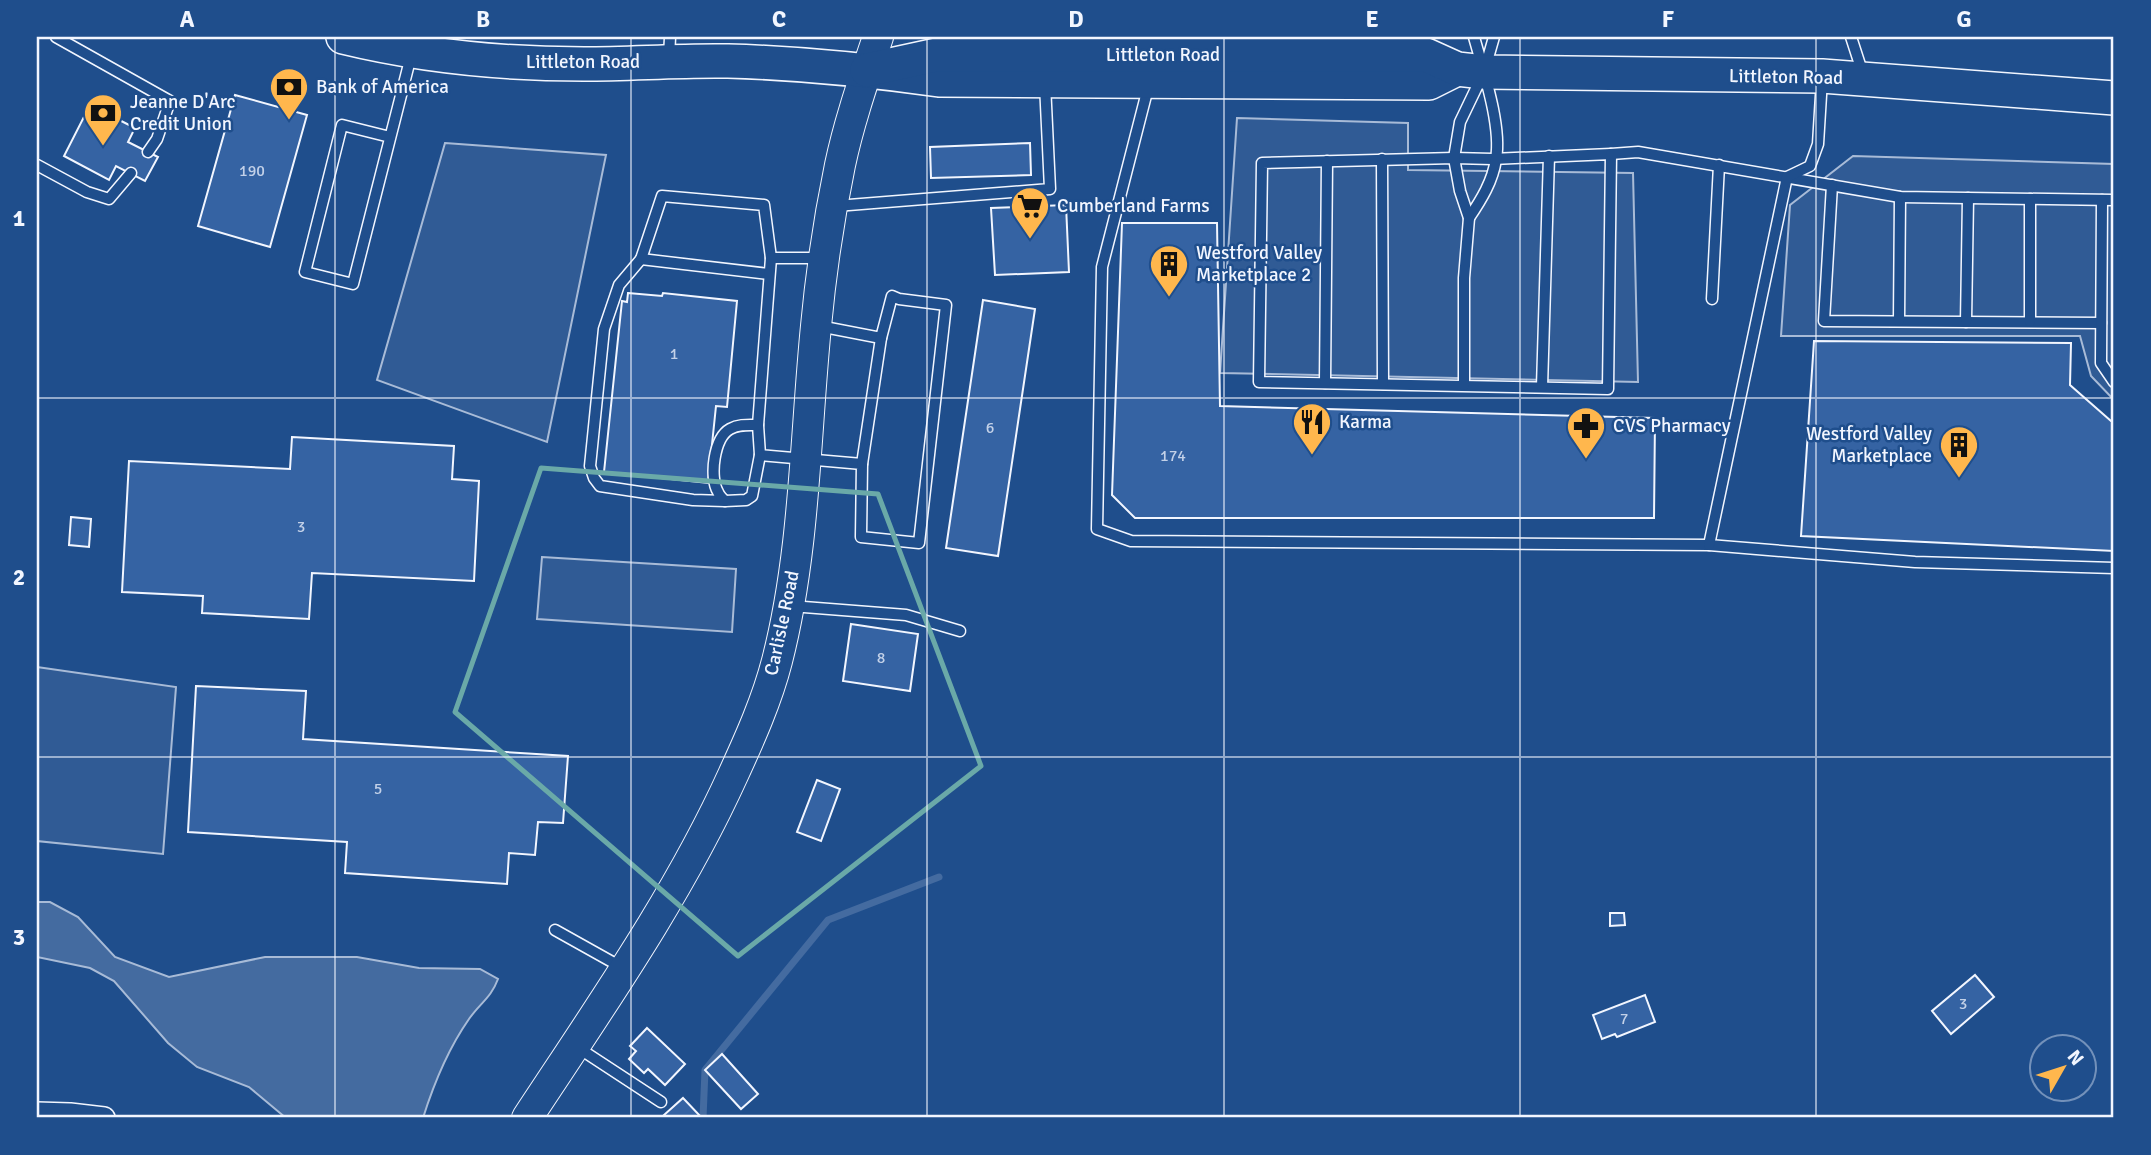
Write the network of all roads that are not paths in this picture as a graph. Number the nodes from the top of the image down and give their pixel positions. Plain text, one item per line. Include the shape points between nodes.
1 (56, 37) edge
2 (343, 37) edge
3 (878, 37) edge
4 (1474, 37) edge
5 (1494, 37) edge
6 (1851, 37) edge
7 (669, 49) edge
8 (412, 51) junction
9 (1039, 58) edge
10 (867, 70) junction
11 (1471, 71) junction
12 (1822, 76) junction
13 (1865, 79) junction
14 (1150, 81) junction
15 (2114, 98) edge
16 (390, 137) junction
17 (148, 152) dead end
18 (1611, 154) junction
19 (1549, 156) junction
20 (1454, 158) junction
21 (1382, 159) junction
22 (1497, 159) junction
23 (1327, 161) junction
24 (37, 165) edge
25 (1719, 165) junction
26 (131, 173) dead end
27 (1787, 177) junction
28 (1832, 184) junction
29 (1900, 197) junction
30 (1968, 198) junction
31 (2031, 199) junction
32 (2108, 200) edge
33 (833, 206) junction
34 (1469, 218) junction
35 (771, 258) junction
36 (824, 258) junction
37 (641, 259) junction
38 (769, 274) junction
39 (1712, 299) dead end
40 (1899, 321) junction
41 (1966, 322) junction
42 (2030, 322) junction
43 (2101, 323) junction
44 (816, 326) junction
45 (881, 338) junction
46 (2114, 382) edge
47 (1325, 383) junction
48 (1383, 384) junction
49 (1464, 385) junction
50 (1542, 387) junction
51 (758, 425) junction
52 (760, 455) junction
53 (805, 459) junction
54 (862, 464) junction
55 (725, 501) junction
56 (1709, 545) junction
57 (2114, 568) edge
58 (788, 606) junction
59 (960, 631) dead end
60 (555, 930) dead end
61 (625, 969) junction
62 (575, 1046) junction
63 (661, 1102) dead end
64 (37, 1113) edge
65 (104, 1118) edge
66 (527, 1118) edge

1 - 17 lane via 170,101 158,139
2 - 8 main road, Littleton Road
3 - 10 main road, Carlisle Road
4 - 11 lane
5 - 11 lane
6 - 13 lane
7 - 8 main road, Littleton Road via 582,64
7 - 10 main road, Littleton Road via 727,61
8 - 16 lane
9 - 10 main road, Littleton Road via 939,80
9 - 11 main road, Littleton Road via 1198,50 1426,55
9 - 14 main road, Littleton Road
9 - 33 lane via 1050,189
10 - 33 main road, Carlisle Road
11 - 12 main road, Littleton Road
11 - 14 main road, Littleton Road via 1429,83
11 - 20 lane
11 - 22 lane via 1496,127
12 - 13 main road, Littleton Road
12 - 27 lane via 1818,144 1810,166
13 - 15 main road, Littleton Road
14 - 56 lane via 1102,267 1097,529 1131,541
16 - 16 lane via 342,124 305,272 353,284
18 - 19 lane
18 - 25 lane via 1638,152
18 - 50 lane via 1608,389
19 - 22 lane
19 - 50 lane
20 - 21 lane
20 - 22 lane
20 - 34 lane
21 - 23 lane
21 - 48 lane
22 - 34 lane via 1484,195
23 - 47 lane
23 - 47 lane via 1262,163 1259,382
24 - 26 lane via 109,199
25 - 27 lane
25 - 39 lane
27 - 28 lane
27 - 56 lane
28 - 29 lane
28 - 40 lane via 1824,321
29 - 30 lane
29 - 40 lane
30 - 31 lane
30 - 41 lane
31 - 32 lane
31 - 42 lane
32 - 43 lane
33 - 36 main road, Carlisle Road
34 - 49 lane
35 - 36 lane
35 - 37 lane via 764,205 662,195
35 - 38 lane
36 - 44 main road, Carlisle Road
37 - 38 lane
37 - 55 lane via 619,285 604,329 590,466 594,478 600,486
38 - 51 lane
40 - 41 lane
41 - 42 lane
42 - 43 lane
43 - 46 lane via 2101,363
44 - 45 lane
44 - 53 main road, Carlisle Road
45 - 54 lane
45 - 54 lane via 892,296 946,305 919,543 861,537
47 - 48 lane
48 - 49 lane
49 - 50 lane
51 - 52 lane
51 - 55 lane via 727,430 719,440 713,473 716,491
52 - 53 lane
52 - 55 lane via 752,496
53 - 54 lane
53 - 58 main road, Carlisle Road
56 - 57 lane via 1915,562
58 - 59 lane via 906,615
58 - 61 main road, Carlisle Road via 776,663 743,755 708,829
60 - 61 lane
61 - 62 main road, Carlisle Road
62 - 63 lane
62 - 66 main road, Carlisle Road
64 - 65 street

